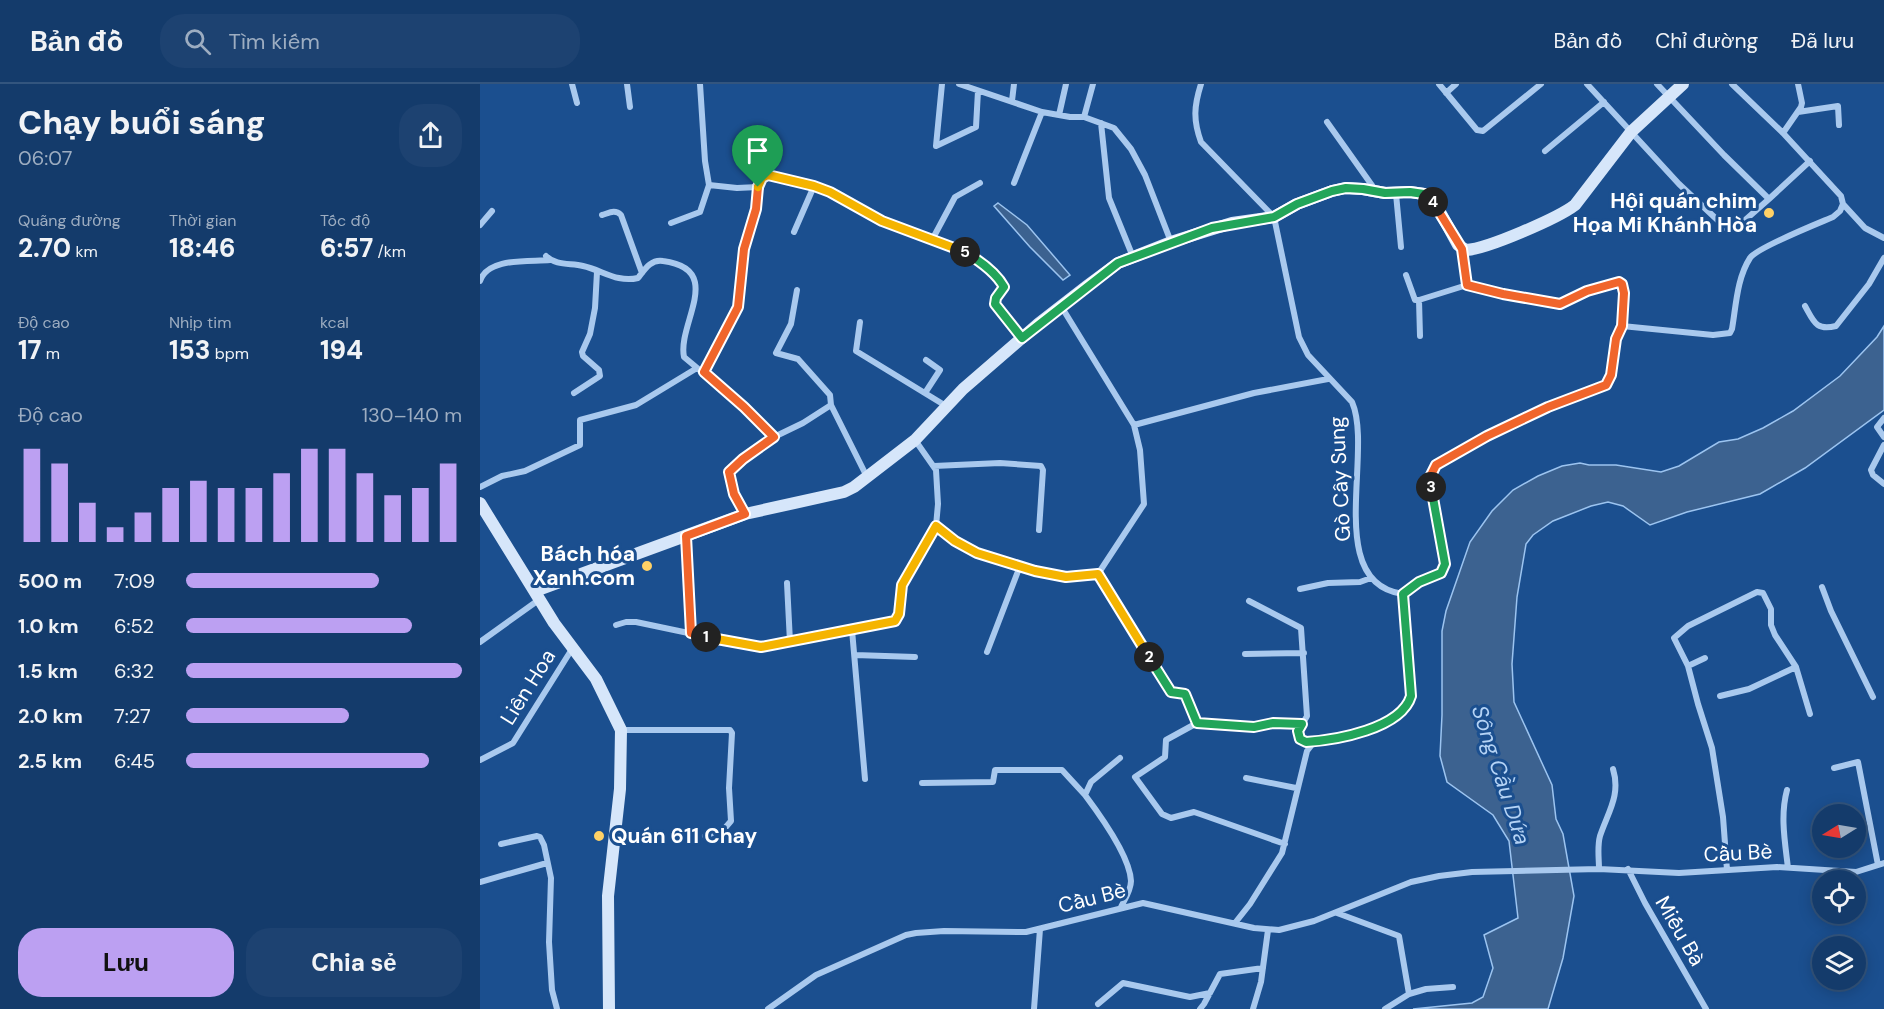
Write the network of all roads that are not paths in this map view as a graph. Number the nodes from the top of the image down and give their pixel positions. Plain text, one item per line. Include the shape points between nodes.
1 (572, 84) edge
2 (627, 84) edge
3 (700, 84) edge
4 (942, 84) edge
5 (959, 84) edge
6 (1014, 84) edge
7 (1066, 84) edge
8 (1093, 84) edge
9 (1201, 84) edge
10 (1439, 84) edge
11 (1456, 84) edge
12 (1541, 84) edge
13 (1587, 84) edge
14 (1657, 84) edge
15 (1683, 84) edge
16 (1732, 84) edge
17 (1798, 84) edge
18 (978, 91) junction
19 (1446, 93) junction
20 (1668, 98) junction
21 (1012, 101) junction
22 (1604, 102) junction
23 (577, 103) dead end
24 (630, 107) dead end
25 (1042, 112) junction
26 (1798, 112) junction
27 (1059, 115) junction
28 (1084, 117) junction
29 (1101, 123) junction
30 (1327, 123) dead end
31 (1839, 125) dead end
32 (1631, 132) junction
33 (1783, 133) junction
34 (1545, 151) dead end
35 (1810, 161) junction
36 (980, 183) dead end
37 (1014, 183) dead end
38 (709, 185) junction
39 (814, 186) junction
40 (758, 187) junction
41 (1377, 191) junction
42 (1396, 194) junction
43 (1769, 199) junction
44 (1843, 204) junction
45 (492, 211) dead end
46 (602, 215) dead end
47 (1274, 217) junction
48 (670, 223) dead end
49 (480, 225) edge
50 (794, 232) dead end
51 (1884, 238) edge
52 (932, 240) junction
53 (1171, 242) junction
54 (1401, 247) dead end
55 (1462, 249) junction
56 (1133, 258) junction
57 (1884, 258) edge
58 (481, 272) edge
59 (597, 272) junction
60 (642, 273) junction
61 (1406, 275) dead end
62 (480, 281) edge
63 (1467, 285) junction
64 (796, 290) dead end
65 (1419, 300) junction
66 (1061, 306) junction
67 (1805, 306) dead end
68 (860, 322) dead end
69 (1622, 326) junction
70 (1420, 336) dead end
71 (1022, 338) junction
72 (926, 360) dead end
73 (697, 368) junction
74 (704, 372) junction
75 (1328, 379) junction
76 (574, 393) dead end
77 (925, 393) junction
78 (831, 405) junction
79 (946, 406) junction
80 (1884, 418) edge
81 (1134, 425) junction
82 (774, 437) junction
83 (1884, 437) edge
84 (915, 440) junction
85 (1884, 445) edge
86 (934, 466) junction
87 (867, 478) junction
88 (1884, 484) edge
89 (480, 487) edge
90 (480, 504) edge
91 (745, 514) junction
92 (936, 526) junction
93 (1039, 530) dead end
94 (686, 536) junction
95 (1020, 566) junction
96 (1098, 574) junction
97 (1371, 578) junction
98 (787, 583) dead end
99 (1822, 587) dead end
100 (1300, 589) dead end
101 (1403, 594) junction
102 (537, 595) junction
103 (1249, 601) dead end
104 (616, 625) dead end
105 (852, 630) junction
106 (691, 633) junction
107 (480, 642) edge
108 (790, 642) junction
109 (572, 648) junction
110 (987, 652) dead end
111 (1304, 653) junction
112 (1245, 654) dead end
113 (855, 655) junction
114 (915, 657) dead end
115 (1706, 658) dead end
116 (1688, 666) junction
117 (1796, 667) junction
118 (1720, 696) dead end
119 (1873, 697) dead end
120 (1810, 714) dead end
121 (1197, 723) junction
122 (1302, 724) junction
123 (621, 730) junction
124 (1314, 742) junction
125 (1119, 758) dead end
126 (480, 760) edge
127 (1834, 768) dead end
128 (1613, 769) dead end
129 (1246, 778) dead end
130 (865, 779) dead end
131 (922, 783) dead end
132 (1296, 788) junction
133 (1787, 790) dead end
134 (1085, 795) junction
135 (705, 836) dead end
136 (501, 844) dead end
137 (1285, 844) junction
138 (547, 863) junction
139 (1881, 864) edge
140 (1788, 868) junction
141 (1595, 869) junction
142 (1628, 869) junction
143 (1727, 870) junction
144 (480, 882) edge
145 (1121, 907) junction
146 (1336, 913) junction
147 (1235, 923) junction
148 (1040, 929) junction
149 (1268, 930) junction
150 (1263, 968) junction
151 (1453, 987) dead end
152 (1210, 993) junction
153 (1409, 994) junction
154 (1098, 1004) dead end
155 (557, 1009) edge
156 (609, 1009) edge
157 (768, 1009) edge
158 (1034, 1009) edge
159 (1200, 1009) edge
160 (1253, 1009) edge
161 (1385, 1009) edge
162 (1706, 1009) edge

1 - 23 street
2 - 24 street
3 - 38 street
4 - 18 street via 936,146 976,127
5 - 18 street
6 - 21 street
7 - 27 street
8 - 28 street
9 - 47 street via 1195,104 1201,142
10 - 19 street
11 - 19 street
12 - 19 street via 1483,131 1477,130
13 - 22 street
14 - 20 street
15 - 20 street
16 - 33 street
17 - 26 street via 1802,103
18 - 21 street
20 - 32 street
20 - 43 street
21 - 25 street
22 - 32 street
22 - 34 street
25 - 27 street
25 - 37 street
26 - 31 street via 1838,106
26 - 33 street
27 - 28 street
28 - 29 street
29 - 53 street via 1114,128 1131,149
29 - 56 street via 1109,198
30 - 41 street
32 - 43 street via 1726,228 1735,229
32 - 55 street via 1566,212 1478,248
33 - 35 street
35 - 43 street
35 - 44 street via 1836,189
36 - 52 street via 955,197
38 - 40 street
38 - 48 street via 700,212
39 - 40 street via 768,175
39 - 50 street
39 - 52 street via 882,221
40 - 74 street via 744,249 738,307
41 - 42 street
41 - 47 street via 1332,191
42 - 54 street
42 - 55 street via 1424,194 1431,199
44 - 51 street via 1865,228
44 - 69 street via 1833,217 1752,255 1740,282 1730,333 1713,335
45 - 49 street
46 - 60 street via 621,215
47 - 53 street via 1222,226
47 - 75 street, Gò Cây Sung via 1299,337
52 - 71 street via 959,249 990,269 1004,287 995,304
53 - 56 street
55 - 63 street
56 - 66 street via 1118,263
57 - 67 street via 1836,326 1825,329 1814,324
58 - 59 street via 503,264 548,258
58 - 62 street
59 - 60 street via 624,280 638,278
59 - 76 street via 595,308 582,352 600,376
60 - 73 street via 651,262 660,260 682,267 694,278 694,303 683,353
61 - 65 street via 1415,300
63 - 65 street
63 - 69 street via 1560,304 1619,282 1624,293
64 - 78 street via 791,324 776,353 798,359 830,395
65 - 70 street
66 - 71 street
66 - 81 street
68 - 77 street via 856,351
69 - 101 street via 1606,385 1518,420 1436,465 1430,482 1445,564 1441,573
71 - 79 street
72 - 77 street via 940,370
73 - 74 street
73 - 89 street via 636,405 580,420 580,445
74 - 82 street
75 - 81 street via 1254,393
75 - 97 street, Gò Cây Sung via 1355,409 1359,443 1355,499 1358,534 1365,571
77 - 79 street
78 - 82 street
78 - 87 street
79 - 84 street
80 - 83 street via 1877,427
81 - 96 street via 1142,463 1144,504
82 - 91 street via 729,472 734,494
84 - 86 street
84 - 87 street
85 - 88 street via 1870,470
86 - 92 street via 939,491
86 - 93 street via 1041,466
87 - 91 street via 844,492
90 - 102 street
91 - 94 street
92 - 95 street via 966,548
92 - 105 street via 902,585 898,619
94 - 102 street
94 - 106 street
95 - 96 street via 1066,577
95 - 110 street
96 - 121 street via 1171,692 1185,694
97 - 100 street
97 - 101 street via 1385,590
98 - 108 street
99 - 119 street
101 - 124 street via 1411,687 1406,708 1372,729
102 - 107 street
102 - 109 street
103 - 111 street via 1301,628
104 - 106 street via 636,622
105 - 108 street
105 - 113 street
106 - 108 street via 755,647
109 - 123 street via 596,679
109 - 126 street, Liên Hoa via 513,743
111 - 112 street
111 - 122 street via 1306,716
113 - 114 street
113 - 130 street
115 - 116 street
116 - 117 street via 1674,638 1688,626 1757,592 1763,593 1771,609 1775,635
116 - 143 street via 1714,758
117 - 118 street via 1749,689
117 - 120 street
121 - 122 street via 1254,727
121 - 137 street via 1166,740 1165,757 1134,777 1167,818 1194,812
122 - 124 street via 1298,731 1300,739
123 - 135 street via 730,730 731,821
123 - 156 street via 620,789 608,896
124 - 132 street via 1307,751
125 - 134 street via 1091,782
127 - 139 street via 1858,762
128 - 141 street via 1616,793 1598,845
129 - 132 street
131 - 134 street via 993,782 995,770 1062,770
132 - 137 street
133 - 140 street via 1783,827
134 - 145 street via 1104,819 1130,872 1130,887
136 - 138 street via 540,837
137 - 147 street via 1277,863
138 - 144 street
138 - 155 street via 551,878 550,966
139 - 140 street, Cầu Bè via 1856,872
140 - 143 street, Cầu Bè
141 - 142 street, Cầu Bè
141 - 146 street, Cầu Bè via 1461,873 1419,880
142 - 143 street, Cầu Bè via 1679,873
142 - 162 street, Miếu Bà
145 - 147 street, Cầu Bè via 1143,903
145 - 148 street, Cầu Bè
146 - 149 street, Cầu Bè via 1298,926
146 - 153 street via 1399,936
147 - 149 street, Cầu Bè
148 - 157 street, Cầu Bè via 1014,934 916,933 816,975
148 - 158 street
149 - 150 street
150 - 152 street via 1220,974
150 - 160 street
151 - 153 street
152 - 154 street via 1190,997 1123,983
152 - 159 street
153 - 161 street

